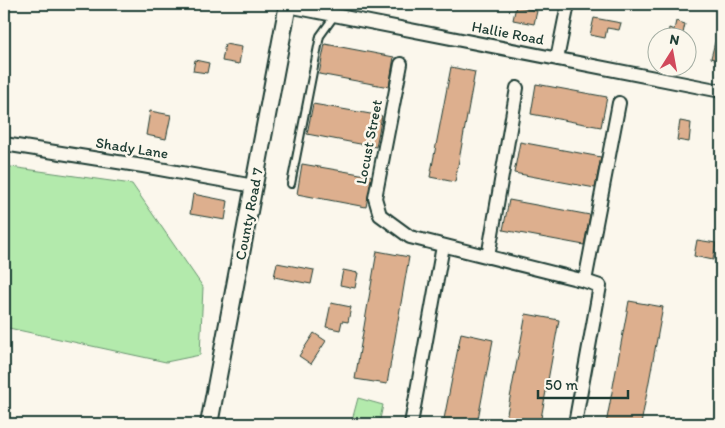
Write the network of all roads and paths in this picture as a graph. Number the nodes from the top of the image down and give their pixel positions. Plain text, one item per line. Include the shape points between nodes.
1 (568, 4) edge
2 (288, 5) edge
3 (335, 15) junction
4 (558, 59) junction
5 (401, 64) dead end
6 (516, 88) dead end
7 (721, 91) edge
8 (619, 103) dead end
9 (4, 144) edge
10 (292, 184) dead end
11 (254, 186) junction
12 (443, 246) junction
13 (488, 257) junction
14 (585, 281) junction
15 (209, 424) edge
16 (412, 424) edge
17 (575, 424) edge

1 - 4 street
2 - 3 street, Hallie Road
2 - 11 street, County Road 7
3 - 4 street, Hallie Road
3 - 10 lane via 320,36
4 - 7 street, Hallie Road
5 - 12 street, Locust Street via 375,198 380,215 393,225 410,237
6 - 13 street
8 - 14 street
9 - 11 street, Shady Lane
11 - 15 street, County Road 7
12 - 13 street, Locust Street
12 - 16 street
13 - 14 street, Locust Street
14 - 17 street via 600,286

